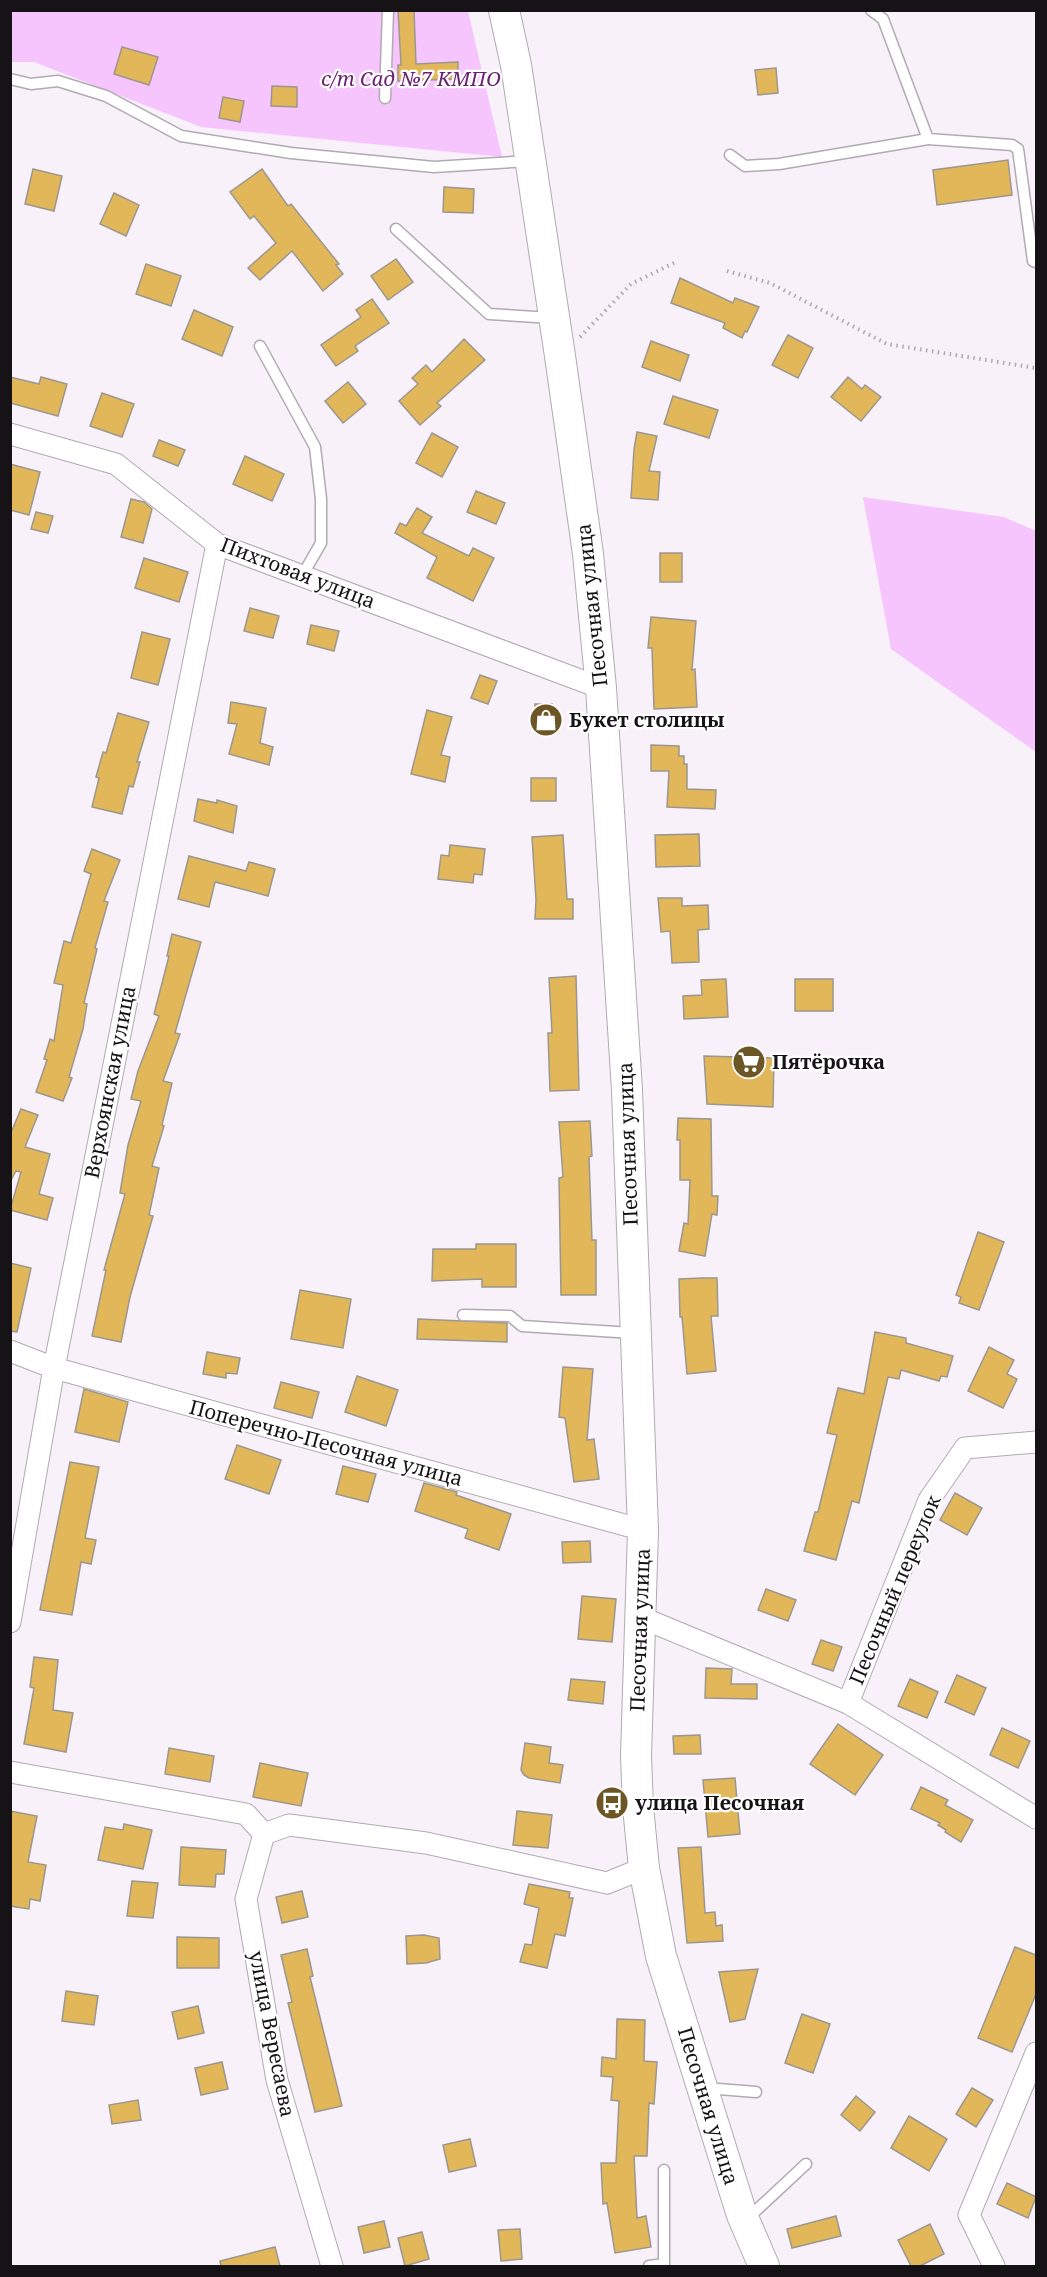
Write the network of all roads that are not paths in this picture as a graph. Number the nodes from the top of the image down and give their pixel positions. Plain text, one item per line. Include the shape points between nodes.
1 (388, 10) edge
2 (504, 10) edge
3 (871, 10) edge
4 (10, 79) edge
5 (386, 98) dead end
6 (928, 139) junction
7 (730, 155) dead end
8 (531, 161) junction
9 (396, 229) dead end
10 (1036, 262) edge
11 (555, 318) junction
12 (260, 346) dead end
13 (10, 434) edge
14 (217, 544) junction
15 (302, 576) junction
16 (601, 688) junction
17 (463, 1315) dead end
18 (636, 1333) junction
19 (10, 1351) edge
20 (54, 1368) junction
21 (1036, 1442) edge
22 (643, 1530) junction
23 (640, 1617) junction
24 (10, 1622) edge
25 (848, 1703) junction
26 (10, 1772) edge
27 (1036, 1818) edge
28 (264, 1834) junction
29 (644, 1869) junction
30 (1036, 2053) edge
31 (702, 2088) junction
32 (756, 2092) dead end
33 (806, 2164) dead end
34 (664, 2170) dead end
35 (745, 2221) junction
36 (332, 2266) edge
37 (649, 2266) edge
38 (764, 2266) edge
39 (994, 2266) edge

1 - 5 lane
2 - 8 main road, Песочная улица
3 - 6 lane via 883,19
4 - 8 lane via 31,84 58,81 106,96 181,136 280,152 434,167
6 - 7 lane via 779,164 745,166
6 - 10 lane via 1012,145 1018,149
8 - 11 main road, Песочная улица
9 - 11 lane via 489,314
11 - 16 main road, Песочная улица via 588,554
12 - 15 lane via 315,447 321,543
13 - 14 street, Пихтовая улица via 116,464
14 - 15 street, Пихтовая улица
14 - 20 street, Верхоянская улица
15 - 16 street, Пихтовая улица
16 - 18 main road, Песочная улица via 627,1090
17 - 18 lane via 510,1316 522,1326
18 - 22 main road, Песочная улица
19 - 20 street, Поперечно-Песочная улица
20 - 22 street, Поперечно-Песочная улица
20 - 24 street, Верхоянская улица
21 - 25 street, Песочный переулок via 965,1448 928,1500
22 - 23 main road, Песочная улица
23 - 25 street
23 - 29 main road, Песочная улица via 636,1756
25 - 27 street
26 - 28 street via 246,1814
28 - 29 street via 289,1825 426,1843 607,1883
28 - 36 street, улица Вересаева via 246,1899 277,2080
29 - 31 main road, Песочная улица via 661,1956
30 - 39 street via 969,2215
31 - 32 lane
31 - 35 main road, Песочная улица
33 - 35 lane
34 - 37 lane via 664,2264
35 - 38 main road, Песочная улица

